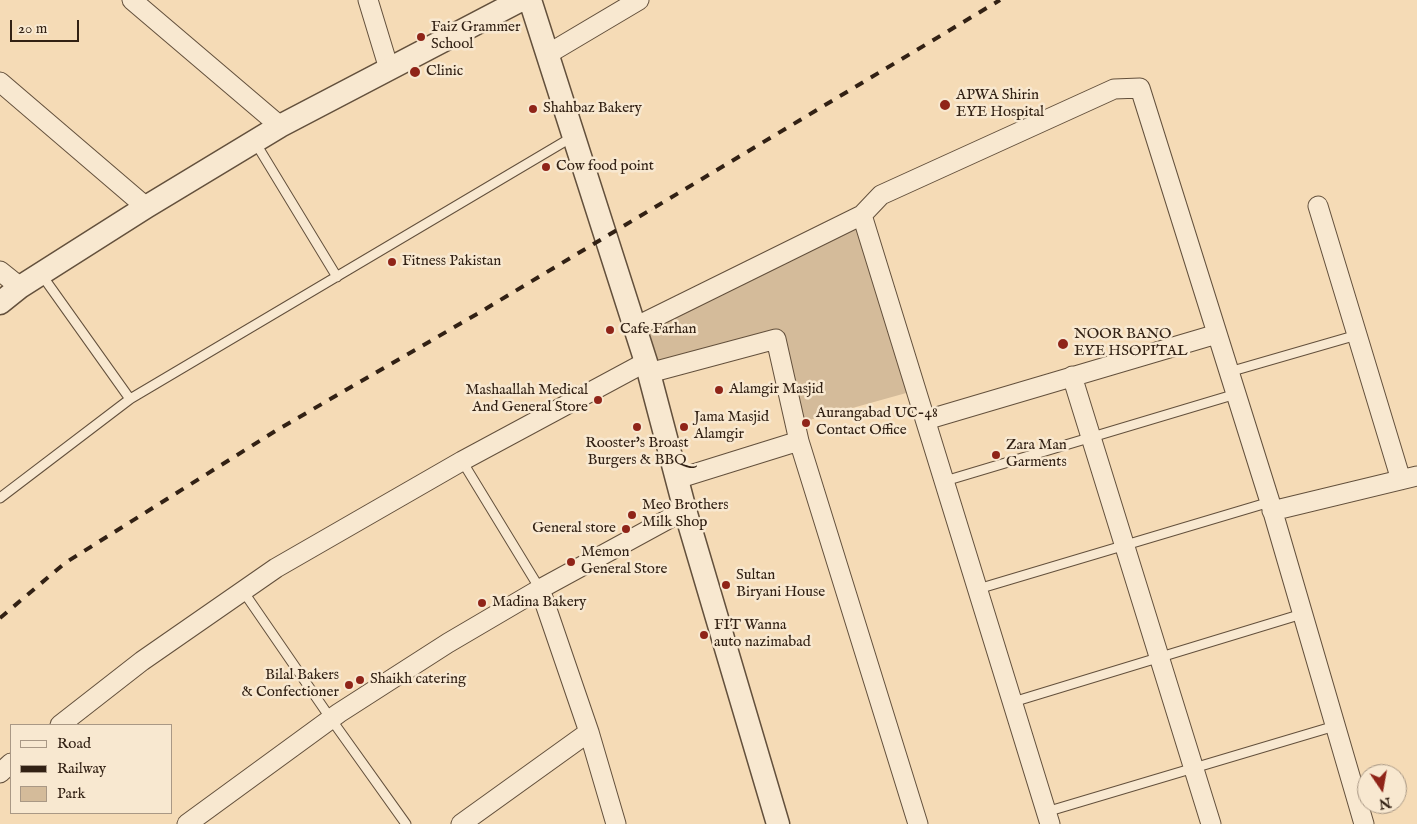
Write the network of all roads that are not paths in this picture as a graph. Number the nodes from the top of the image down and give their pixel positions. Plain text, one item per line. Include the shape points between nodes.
1 (132, 0) edge
2 (521, 0) edge
3 (530, 0) edge
4 (639, 0) edge
5 (367, 1) edge
6 (548, 54) junction
7 (389, 69) junction
8 (0, 82) edge
9 (280, 126) junction
10 (575, 136) junction
11 (254, 142) junction
12 (1318, 206) dead end
13 (146, 208) junction
14 (862, 215) junction
15 (0, 271) edge
16 (41, 274) junction
17 (337, 277) junction
18 (20, 288) junction
19 (0, 303) edge
20 (635, 327) junction
21 (1217, 334) junction
22 (1357, 336) junction
23 (648, 367) junction
24 (1229, 372) junction
25 (1072, 376) junction
26 (1236, 394) junction
27 (130, 399) junction
28 (926, 420) junction
29 (1091, 437) junction
30 (799, 441) junction
31 (462, 461) junction
32 (1409, 478) edge
33 (677, 479) junction
34 (945, 481) junction
35 (0, 498) edge
36 (1271, 507) junction
37 (685, 510) junction
38 (1124, 545) junction
39 (978, 589) junction
40 (540, 590) junction
41 (243, 591) junction
42 (1302, 614) junction
43 (1160, 658) junction
44 (1013, 702) junction
45 (331, 719) junction
46 (61, 724) edge
47 (1335, 726) junction
48 (588, 732) junction
49 (10, 764) edge
50 (1194, 768) junction
51 (0, 772) edge
52 (1048, 818) edge
53 (197, 821) edge
54 (406, 824) edge
55 (461, 824) edge
56 (616, 824) edge
57 (778, 824) edge
58 (918, 824) edge
59 (1211, 824) edge
60 (1364, 824) edge

1 - 9 street
2 - 7 street
3 - 6 street
4 - 6 street
5 - 7 street
6 - 10 street
7 - 9 street
8 - 13 street
9 - 11 street
10 - 17 lane
10 - 20 street
11 - 13 street
11 - 17 lane
12 - 22 street
13 - 16 street
14 - 20 street
14 - 21 street via 880,195 1114,89 1140,88
14 - 28 street
15 - 18 street
16 - 18 street
16 - 27 lane
17 - 27 lane
18 - 19 street
20 - 23 street
21 - 24 street
21 - 25 street
22 - 24 lane
22 - 32 street
23 - 30 street via 776,339
23 - 31 street
23 - 33 street
24 - 26 street
25 - 28 street
25 - 29 street
26 - 29 lane
26 - 36 street
27 - 35 lane
28 - 34 street
29 - 34 lane
29 - 38 street
30 - 33 street
30 - 58 street
31 - 40 lane
31 - 41 street via 276,568
32 - 36 street
33 - 37 street
34 - 39 street
36 - 38 lane
36 - 42 street
37 - 40 street
37 - 57 street
38 - 39 lane
38 - 43 street
39 - 44 street
40 - 45 street via 448,642
40 - 48 street
41 - 45 lane
41 - 46 street via 142,661
42 - 43 lane
42 - 47 street
43 - 44 lane
43 - 50 street
44 - 52 street
45 - 53 street
45 - 54 lane
47 - 50 lane
47 - 60 street
48 - 55 street
48 - 56 street
49 - 51 street
50 - 52 lane
50 - 59 street

